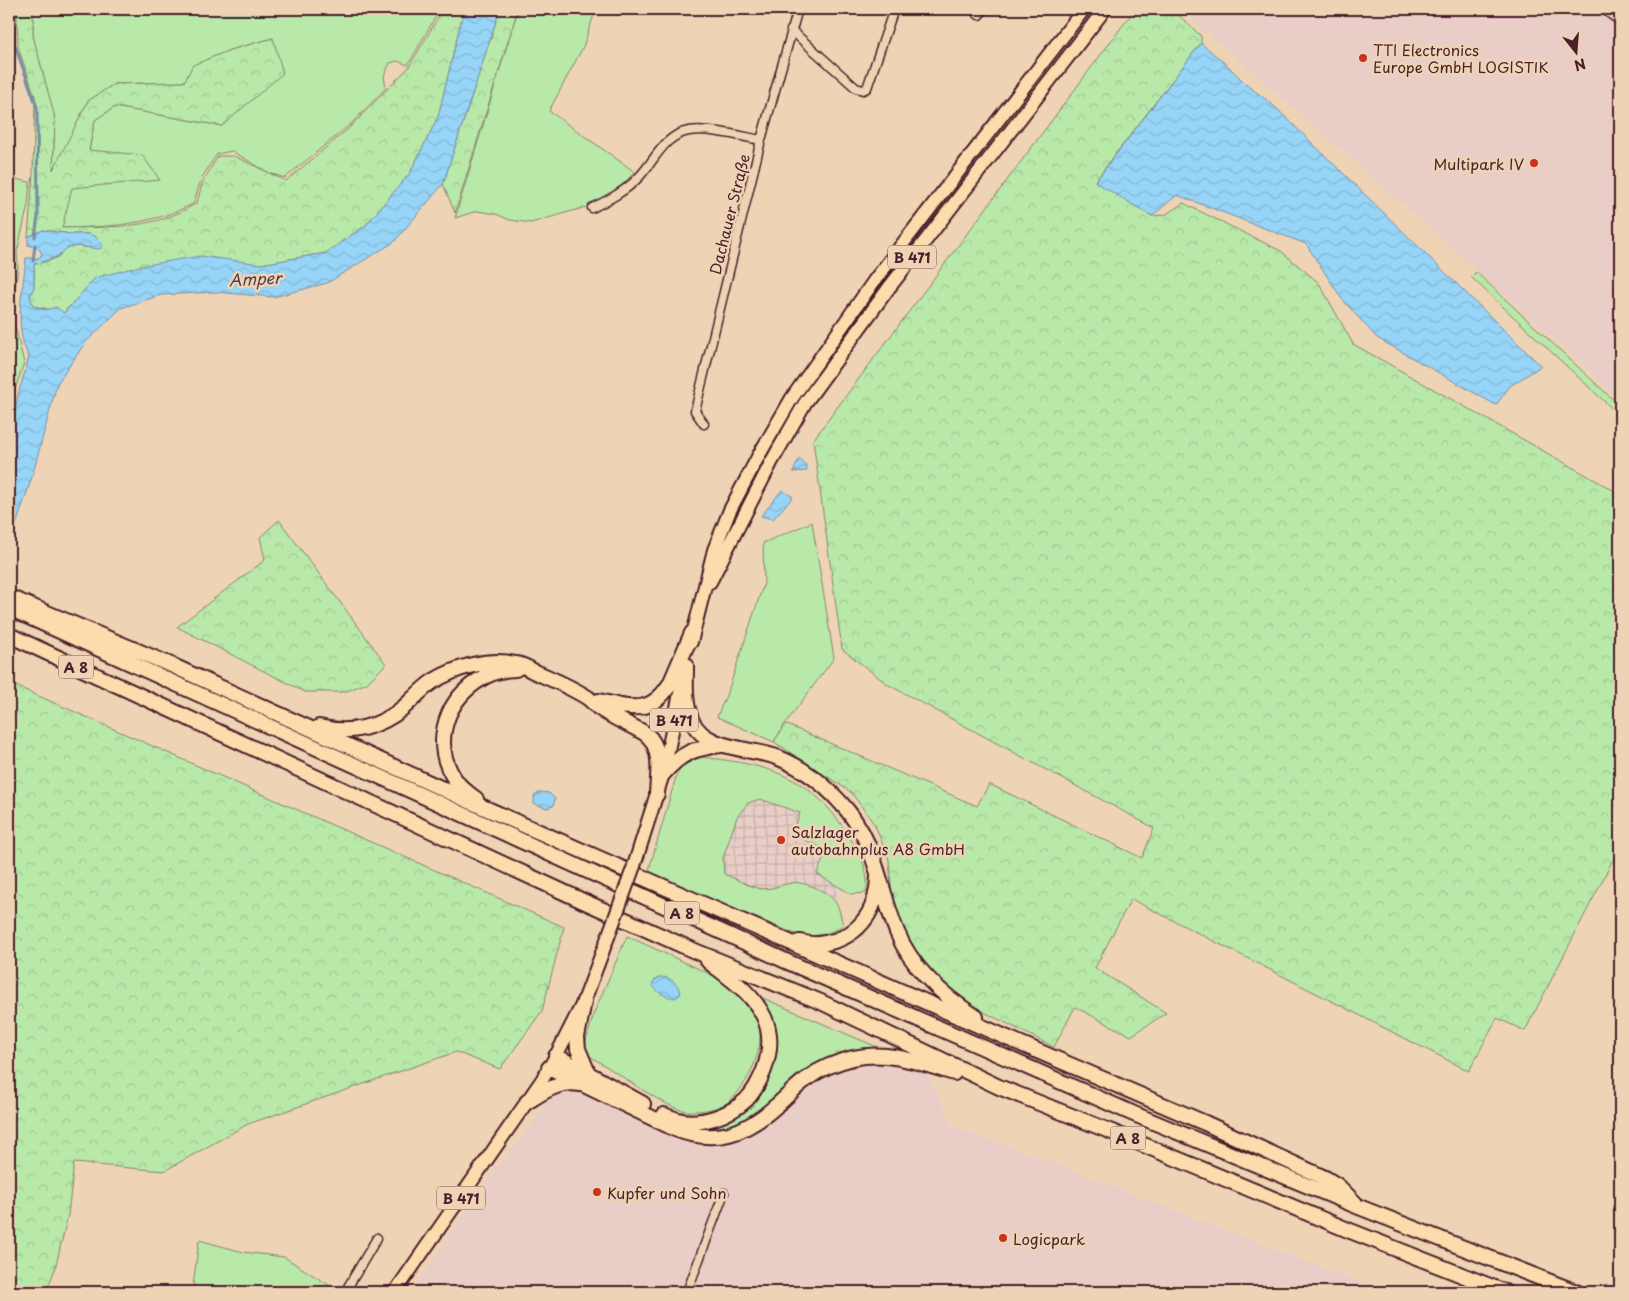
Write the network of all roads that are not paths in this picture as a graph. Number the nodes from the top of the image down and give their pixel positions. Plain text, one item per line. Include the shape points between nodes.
1 (798, 9) edge
2 (894, 9) edge
3 (972, 9) edge
4 (985, 9) edge
5 (1084, 9) edge
6 (1105, 9) edge
7 (1603, 9) edge
8 (1620, 21) edge
9 (791, 30) junction
10 (761, 140) junction
11 (592, 208) dead end
12 (704, 424) dead end
13 (702, 598) junction
14 (10, 601) edge
15 (692, 633) junction
16 (9, 635) edge
17 (686, 665) junction
18 (533, 671) junction
19 (608, 708) junction
20 (296, 722) junction
21 (722, 745) junction
22 (663, 774) junction
23 (657, 794) junction
24 (498, 814) junction
25 (878, 869) junction
26 (784, 939) junction
27 (695, 951) junction
28 (584, 1001) junction
29 (1012, 1040) junction
30 (553, 1062) junction
31 (588, 1080) junction
32 (999, 1087) junction
33 (527, 1102) junction
34 (724, 1193) dead end
35 (1359, 1207) junction
36 (377, 1238) dead end
37 (345, 1292) edge
38 (395, 1292) edge
39 (687, 1292) edge
40 (1505, 1292) edge
41 (1576, 1292) edge

1 - 9 street, Dachauer Straße
2 - 9 street via 867,88 862,90
3 - 4 street via 979,15
5 - 13 main road, B 471 via 874,281 792,398 730,510 714,550
6 - 13 main road, B 471 via 888,289 805,403
7 - 8 street
9 - 10 street, Dachauer Straße
10 - 11 street via 701,130 687,131 669,139 638,179 622,192
10 - 12 street, Dachauer Straße via 695,411
13 - 15 main road, B 471
14 - 20 highway via 171,665
14 - 35 highway, A 8 via 814,973 1134,1114
15 - 17 main road, B 471
15 - 19 highway via 670,684 659,698 641,708
16 - 27 highway, A 8
17 - 21 highway via 688,709 692,720 703,736
17 - 22 main road, B 471
18 - 19 highway
18 - 20 highway via 501,662 468,666 431,683 387,720 369,727 350,731 328,730
18 - 24 highway via 509,669 480,679 459,696 445,724 445,754 456,781
19 - 23 highway via 652,739 657,753
20 - 24 highway
21 - 22 highway via 688,752
21 - 25 highway via 779,758 816,779 853,818
22 - 23 main road, B 471
23 - 28 main road, B 471, bridge
24 - 26 highway
25 - 26 highway via 872,908 856,929 832,942 817,944
25 - 29 highway via 898,934 912,960 954,1002
26 - 29 highway
27 - 31 highway via 749,993 768,1028 766,1063 746,1100 731,1111 708,1120 680,1121
27 - 32 highway, A 8 via 822,1002
28 - 30 main road, B 471
28 - 31 highway via 578,1049
29 - 35 highway via 1325,1178
30 - 31 highway
30 - 33 main road, B 471
31 - 32 highway via 675,1129 702,1137 718,1137 744,1130 809,1077 854,1058 902,1058
31 - 33 highway via 551,1088
32 - 40 highway, A 8
33 - 38 main road, B 471
34 - 39 street
35 - 41 highway, A 8
36 - 37 street

